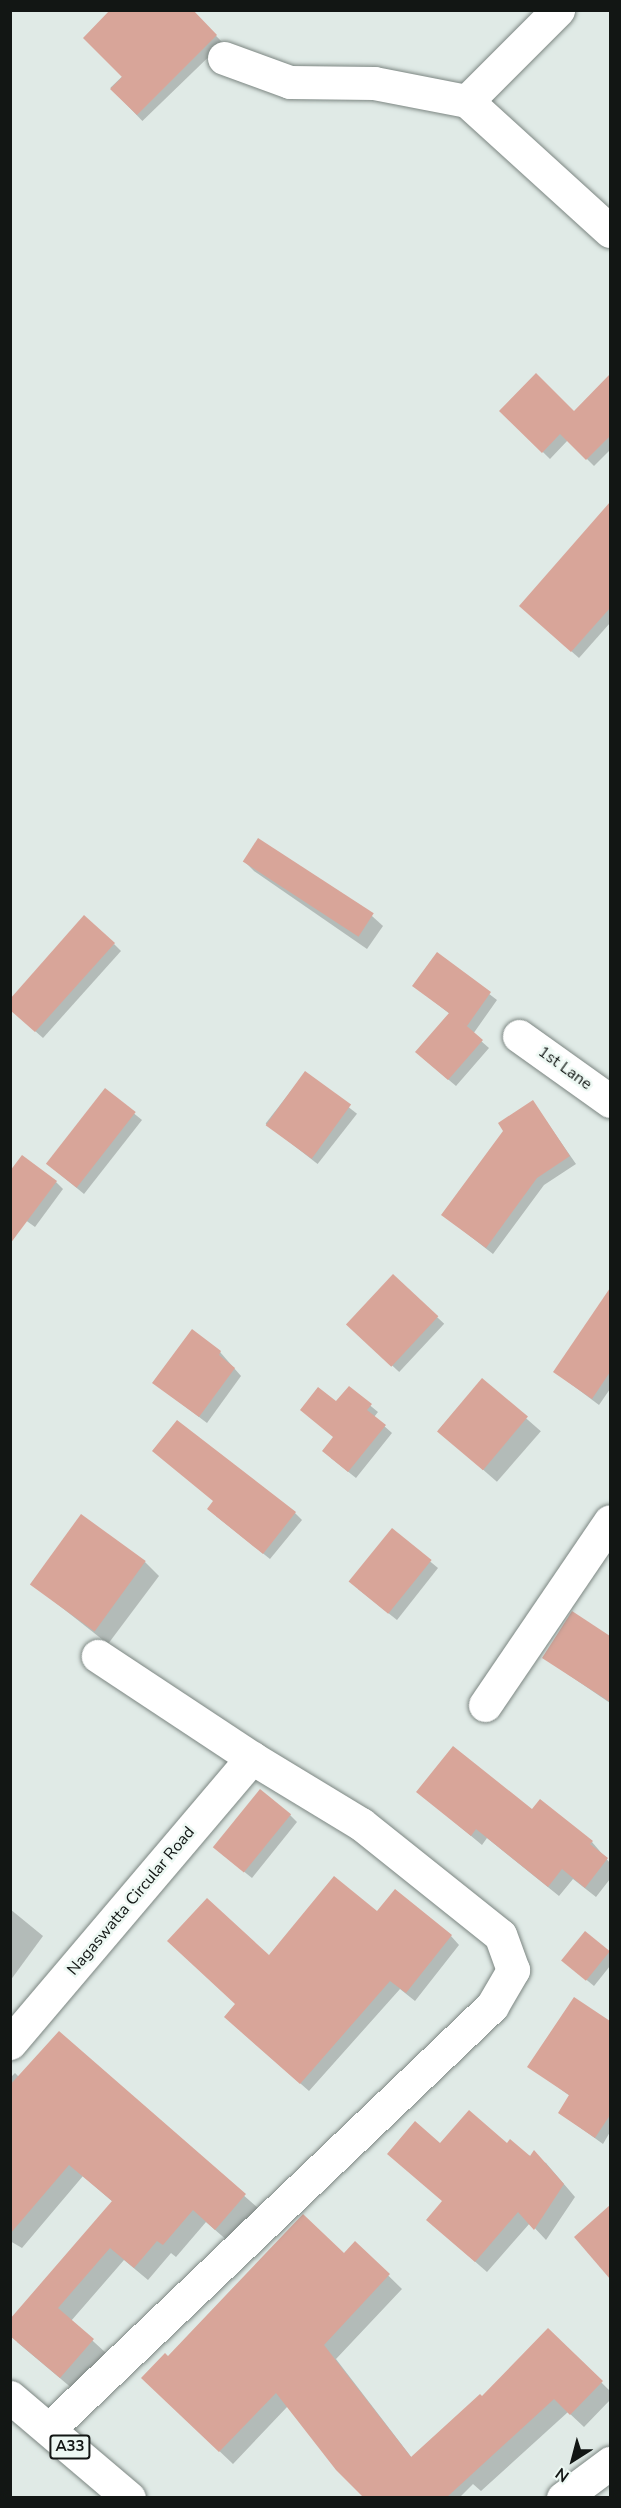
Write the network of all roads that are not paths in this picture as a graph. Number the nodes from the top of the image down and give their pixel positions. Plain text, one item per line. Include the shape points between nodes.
1 (558, 10) edge
2 (224, 58) dead end
3 (467, 101) junction
4 (610, 231) edge
5 (519, 1036) dead end
6 (610, 1101) edge
7 (610, 1521) edge
8 (98, 1656) dead end
9 (485, 1705) dead end
10 (252, 1758) junction
11 (10, 2043) edge
12 (10, 2397) edge
13 (49, 2429) junction
14 (610, 2463) edge
15 (129, 2498) edge
16 (563, 2498) edge

1 - 3 main road
2 - 3 main road via 290,82 374,83
3 - 4 main road
5 - 6 main road, 1st Lane
7 - 9 main road
8 - 10 main road
10 - 11 main road, Nagaswatta Circular Road
10 - 13 main road via 361,1824 500,1935 513,1970 492,2006
12 - 13 main road, A33
13 - 15 main road, A33
14 - 16 main road

